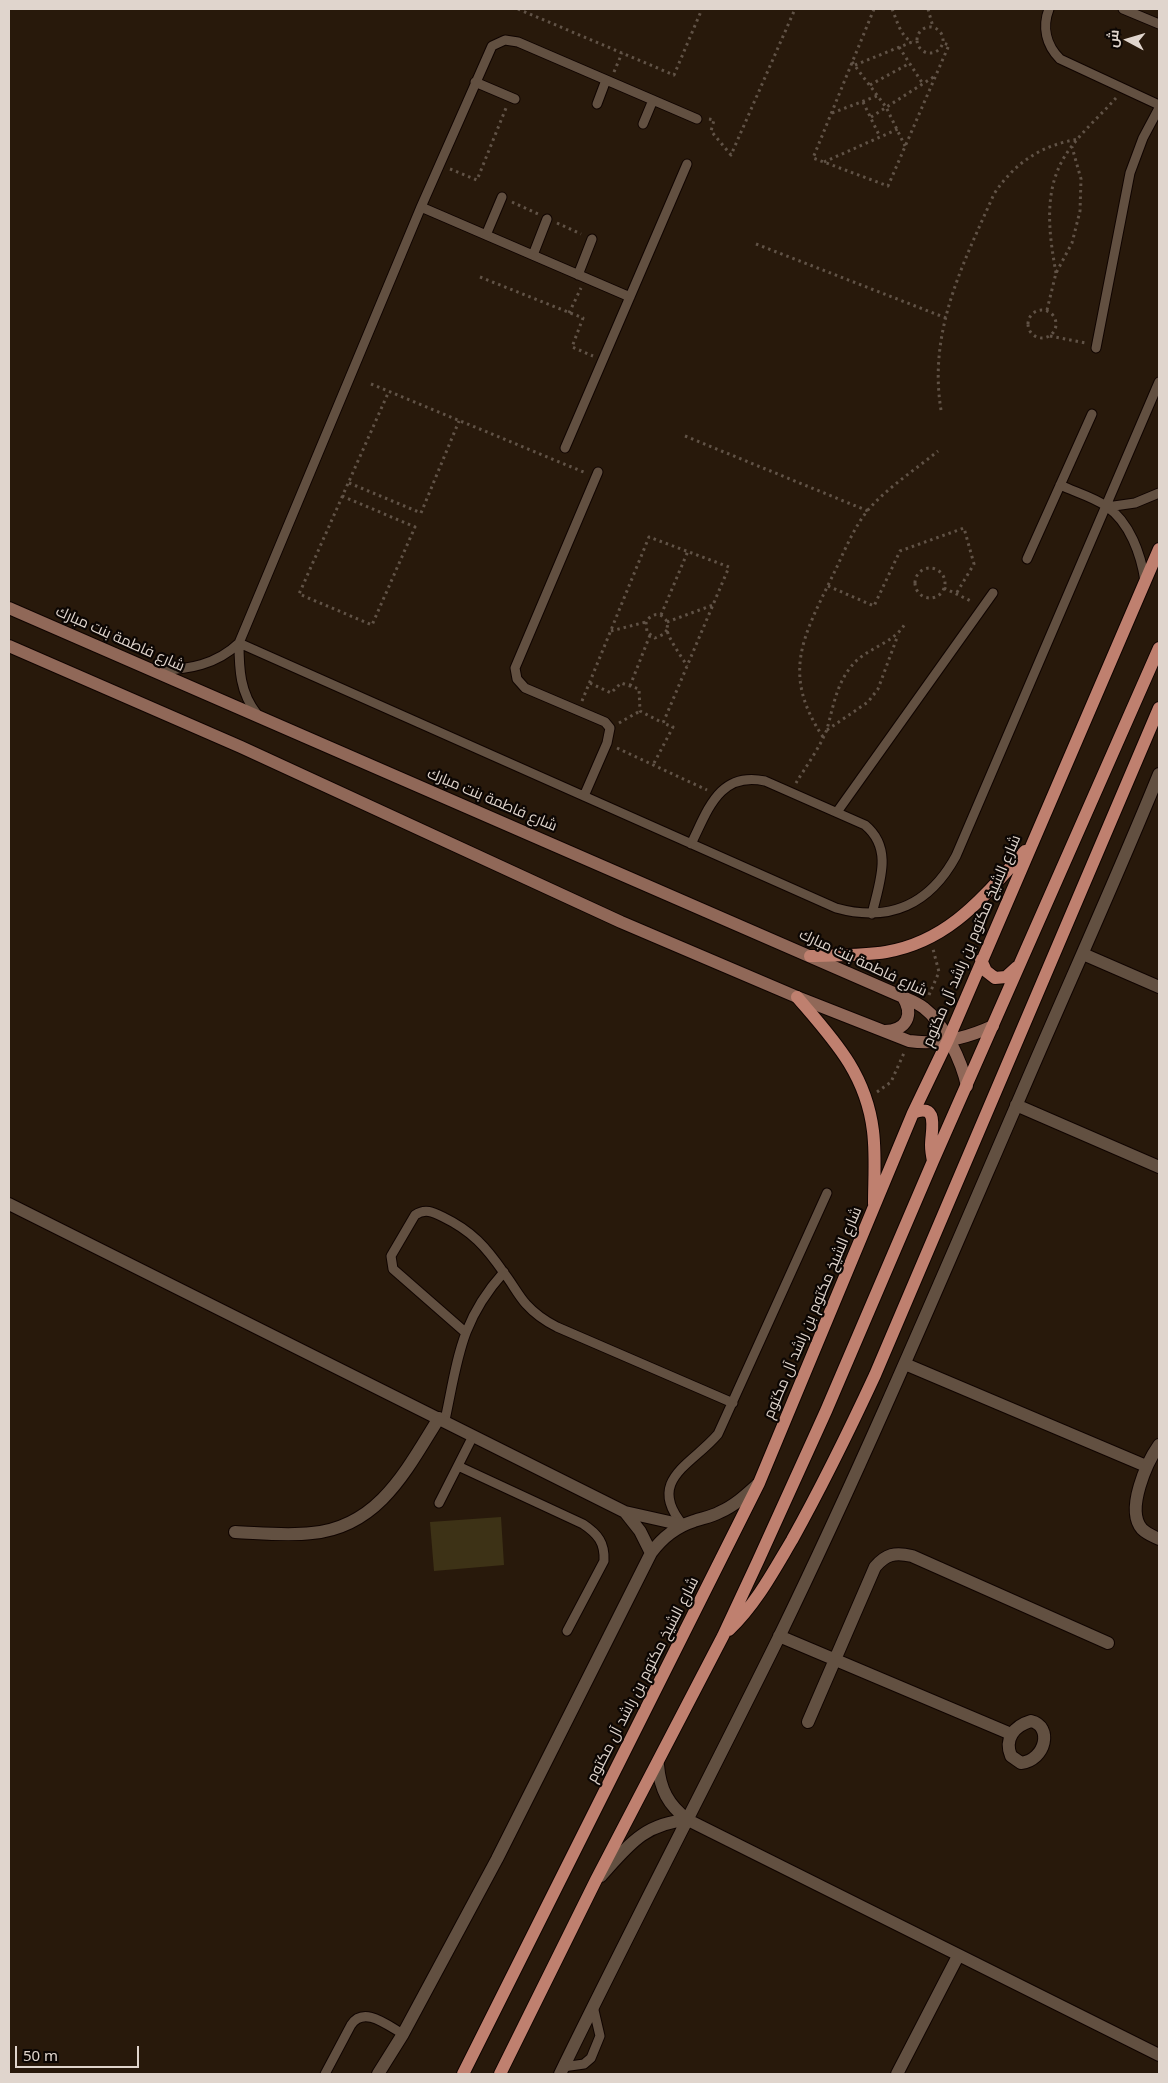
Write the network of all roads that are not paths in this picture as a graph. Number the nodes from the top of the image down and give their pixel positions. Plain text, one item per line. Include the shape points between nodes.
1 (1049, 9) edge
2 (1123, 9) edge
3 (1159, 24) edge
4 (608, 81) junction
5 (475, 82) junction
6 (513, 98) road end
7 (653, 100) junction
8 (597, 104) dead end
9 (1159, 106) edge
10 (697, 118) road end
11 (642, 124) dead end
12 (687, 164) dead end
13 (502, 197) dead end
14 (421, 207) junction
15 (547, 219) dead end
16 (486, 235) junction
17 (592, 239) dead end
18 (533, 255) junction
19 (582, 277) junction
20 (630, 298) junction
21 (1097, 347) road end
22 (1159, 382) edge
23 (1092, 414) dead end
24 (565, 448) dead end
25 (597, 475) road end
26 (1060, 485) junction
27 (1159, 493) edge
28 (1106, 507) junction
29 (1159, 549) edge
30 (1027, 559) dead end
31 (1146, 581) junction
32 (993, 593) dead end
33 (9, 608) edge
34 (239, 643) junction
35 (9, 646) edge
36 (1159, 648) edge
37 (154, 672) junction
38 (1159, 708) edge
39 (258, 716) junction
40 (1159, 774) edge
41 (584, 796) junction
42 (837, 812) junction
43 (1033, 842) junction
44 (691, 844) junction
45 (872, 914) junction
46 (1083, 954) junction
47 (810, 956) junction
48 (981, 960) junction
49 (1021, 964) junction
50 (1159, 987) edge
51 (903, 996) junction
52 (797, 997) junction
53 (994, 1026) junction
54 (885, 1031) junction
55 (948, 1040) junction
56 (967, 1086) junction
57 (1016, 1105) junction
58 (914, 1113) junction
59 (933, 1162) junction
60 (1159, 1167) edge
61 (827, 1193) dead end
62 (9, 1204) edge
63 (874, 1210) junction
64 (504, 1272) junction
65 (465, 1332) junction
66 (905, 1364) junction
67 (733, 1403) junction
68 (442, 1419) junction
69 (473, 1436) junction
70 (1159, 1445) edge
71 (458, 1466) junction
72 (1146, 1466) junction
73 (759, 1483) junction
74 (439, 1503) dead end
75 (625, 1512) junction
76 (683, 1525) junction
77 (235, 1532) dead end
78 (1159, 1539) edge
79 (650, 1553) junction
80 (567, 1631) dead end
81 (723, 1636) junction
82 (779, 1636) junction
83 (1108, 1643) dead end
84 (835, 1659) junction
85 (808, 1722) dead end
86 (1011, 1734) dead end
87 (658, 1765) junction
88 (688, 1820) junction
89 (596, 1880) junction
90 (958, 1956) junction
91 (593, 2006) junction
92 (403, 2034) junction
93 (1159, 2055) edge
94 (561, 2071) edge
95 (325, 2074) edge
96 (378, 2074) edge
97 (462, 2074) edge
98 (500, 2074) edge
99 (897, 2074) edge

1 - 9 lane via 1045,31 1054,53 1067,64
2 - 3 lane
4 - 5 lane via 518,42 506,40 492,46
4 - 7 lane
4 - 8 lane
5 - 6 lane
5 - 14 lane
7 - 10 lane
7 - 11 lane
9 - 21 lane via 1130,173
12 - 20 lane
13 - 16 lane
14 - 16 lane
14 - 34 lane
15 - 18 lane
16 - 18 lane
17 - 19 lane
18 - 19 lane
19 - 20 lane
20 - 24 lane
22 - 28 lane
23 - 26 lane
25 - 41 lane via 515,668 520,684 605,722 610,728 607,744
26 - 28 lane
26 - 30 lane
27 - 28 lane via 1135,502
28 - 31 lane via 1133,540
28 - 45 lane via 948,872 936,886 907,906
29 - 31 main road, شارع الشيخ مكتوم بن راشد آل مكتوم
31 - 43 main road, شارع الشيخ مكتوم بن راشد آل مكتوم
32 - 42 lane
33 - 37 street, شارع فاطمة بنت مبارك
34 - 37 lane via 210,663
34 - 39 lane via 242,689
34 - 41 lane
35 - 52 street via 241,747 621,922
36 - 49 main road
37 - 39 street, شارع فاطمة بنت مبارك
38 - 81 main road via 871,1384 826,1477 767,1584 750,1608
39 - 47 street, شارع فاطمة بنت مبارك
40 - 46 street
41 - 44 lane
42 - 44 lane via 766,781 748,779 730,784 716,794
42 - 45 lane via 865,825 882,847 883,864
43 - 47 main road via 971,910 930,938 886,952
43 - 48 main road, شارع الشيخ مكتوم بن راشد آل مكتوم
44 - 45 lane via 836,908
46 - 50 street
46 - 57 street
47 - 51 street, شارع فاطمة بنت مبارك
48 - 49 main road via 986,971 995,978 1006,977
48 - 55 main road, شارع الشيخ مكتوم بن راشد آل مكتوم
49 - 53 main road
51 - 54 street via 908,1005 904,1025 895,1031
51 - 55 street, شارع فاطمة بنت مبارك via 924,1007
52 - 54 street
52 - 63 main road via 847,1057 867,1100 874,1149
53 - 55 street
53 - 56 main road
54 - 55 street via 909,1041
55 - 56 street, شارع فاطمة بنت مبارك via 960,1062
55 - 58 main road, شارع الشيخ مكتوم بن راشد آل مكتوم
56 - 59 main road
57 - 60 street
57 - 66 street
58 - 59 main road via 927,1111 932,1116
58 - 63 main road, شارع الشيخ مكتوم بن راشد آل مكتوم
59 - 81 main road via 822,1420
61 - 67 lane
62 - 68 street
63 - 73 main road, شارع الشيخ مكتوم بن راشد آل مكتوم
64 - 65 lane via 474,1310
64 - 65 lane via 466,1229 428,1210 415,1215 392,1256 393,1269
64 - 67 lane via 534,1313 556,1327
65 - 68 lane
66 - 72 street
66 - 82 street
67 - 76 lane via 718,1434 675,1474 670,1487 670,1501 674,1514
68 - 69 street
68 - 77 street via 386,1497 352,1521 312,1533
69 - 71 lane
69 - 75 street
70 - 72 street
71 - 74 lane
71 - 80 lane via 583,1524 600,1539 604,1561
72 - 78 street via 1137,1504 1138,1522 1148,1534
73 - 76 street via 719,1513
73 - 97 main road, شارع الشيخ مكتوم بن راشد آل مكتوم
75 - 76 street
75 - 79 street via 640,1531
76 - 79 street via 668,1534
79 - 92 street via 497,1859
81 - 87 main road
82 - 84 street
82 - 88 street
83 - 84 street via 902,1553 891,1554 874,1567
84 - 85 street
84 - 86 street
87 - 88 street via 669,1802
87 - 89 main road
88 - 89 street via 664,1823 642,1833
88 - 90 street
88 - 91 street
89 - 98 main road
90 - 93 street
90 - 99 street
91 - 94 street
91 - 94 lane via 600,2036 591,2058 584,2064
92 - 95 lane via 373,2018 360,2016 351,2025
92 - 96 street

